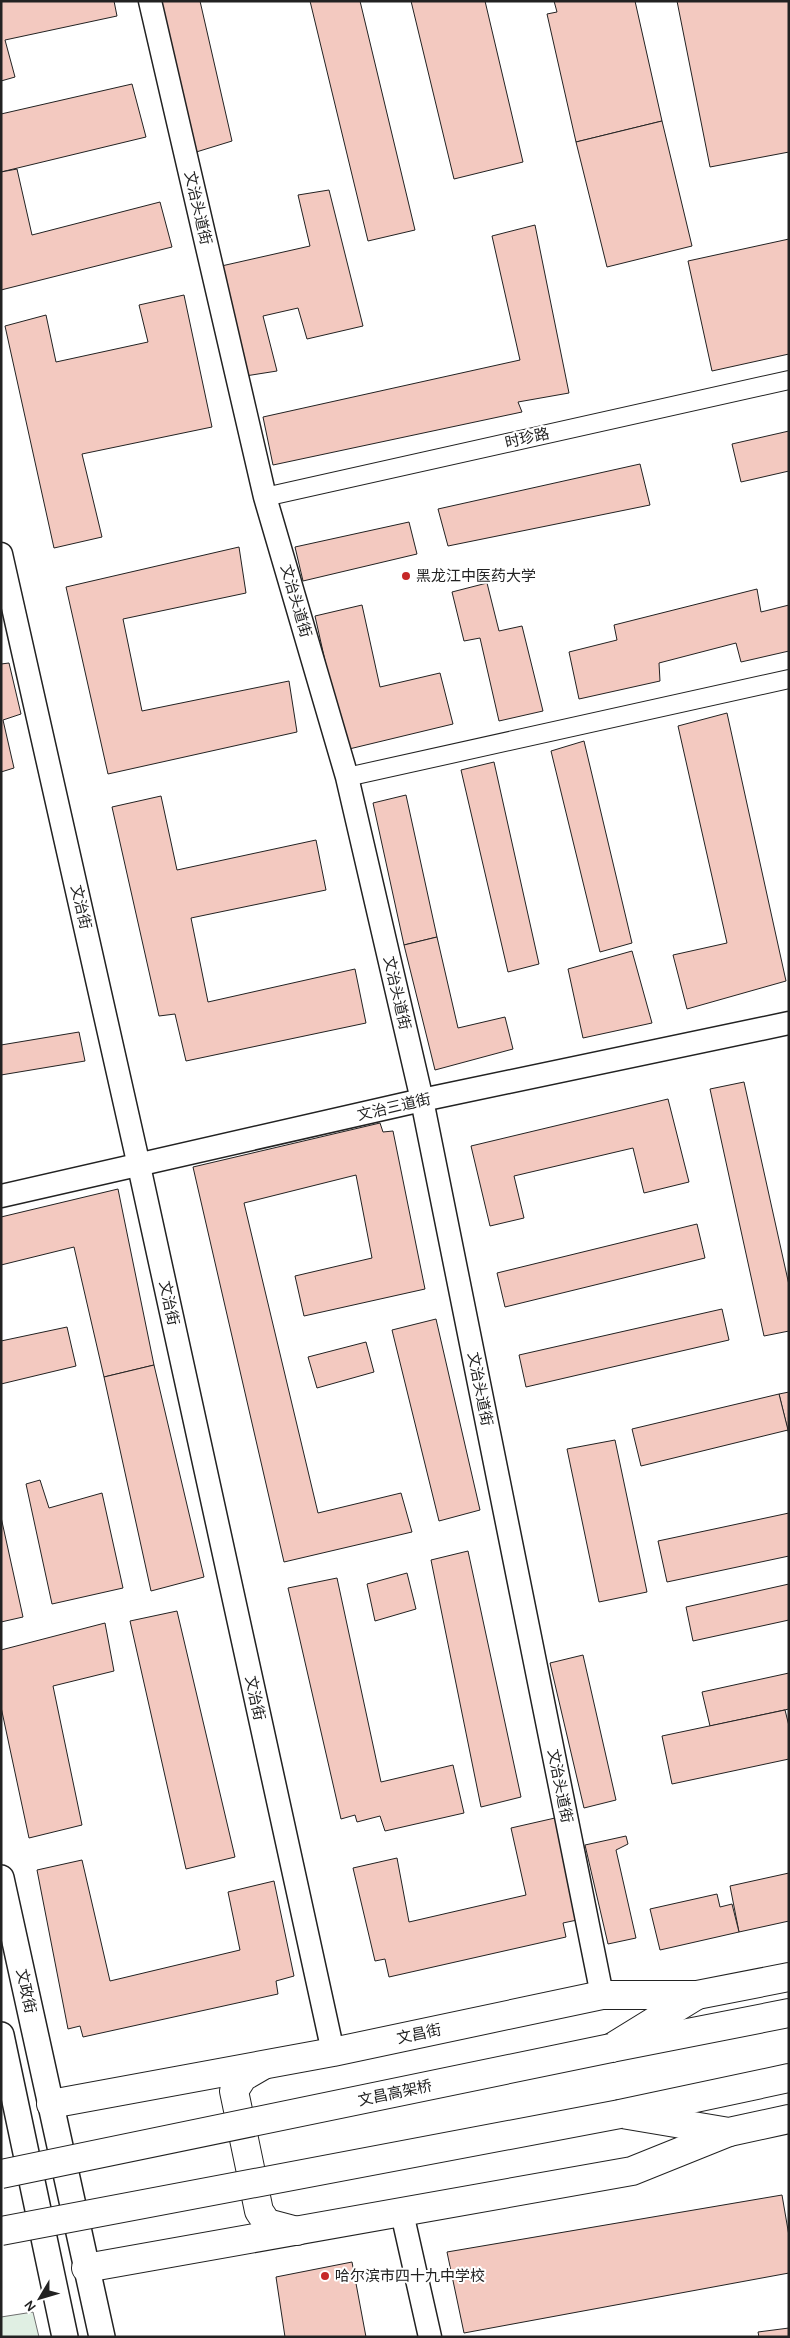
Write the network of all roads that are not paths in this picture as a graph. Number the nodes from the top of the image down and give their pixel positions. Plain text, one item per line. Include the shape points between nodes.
1 (150, 1) edge
2 (789, 380) edge
3 (265, 497) junction
4 (1, 554) edge
5 (789, 679) edge
6 (347, 777) junction
7 (789, 1023) edge
8 (422, 1100) junction
9 (139, 1166) junction
10 (1, 1196) edge
11 (1, 1878) edge
12 (789, 1977) edge
13 (697, 1994) junction
14 (602, 1995) junction
15 (789, 2013) edge
16 (1, 2035) edge
17 (611, 2048) junction
18 (333, 2052) junction
19 (266, 2064) junction
20 (789, 2078) edge
21 (51, 2104) junction
22 (18, 2110) junction
23 (620, 2114) junction
24 (789, 2119) edge
25 (729, 2132) junction
26 (1, 2174) edge
27 (402, 2212) junction
28 (1, 2231) edge
29 (297, 2231) junction
30 (86, 2268) junction
31 (51, 2278) junction
32 (65, 2337) edge
33 (102, 2337) edge
34 (430, 2337) edge

1 - 3 street, 文治头道街
2 - 3 street, 时珍路
3 - 6 street, 文治头道街
4 - 9 street, 文治街
5 - 6 street
6 - 8 street, 文治头道街
7 - 8 street, 文治三道街
8 - 9 street, 文治三道街
8 - 14 street, 文治头道街
9 - 10 street, 文治三道街
9 - 18 street, 文治街
11 - 21 main road, 文政街
12 - 13 main road, 文昌街
13 - 14 main road, 文昌街
13 - 17 main road
14 - 18 main road, 文昌街
15 - 17 main road, 文昌高架桥
16 - 22 main road
17 - 26 main road, 文昌高架桥, bridge
18 - 19 main road, 文昌街
19 - 21 main road, 文昌街
19 - 29 main road via 244,2077 234,2091 259,2211 267,2223
20 - 23 main road
21 - 22 main road
21 - 30 main road, 文政街
22 - 31 main road
23 - 25 main road
23 - 28 main road, bridge
24 - 25 main road
25 - 27 main road via 632,2171
27 - 29 main road
27 - 34 street
29 - 30 main road
30 - 31 main road
30 - 33 main road
31 - 32 main road

